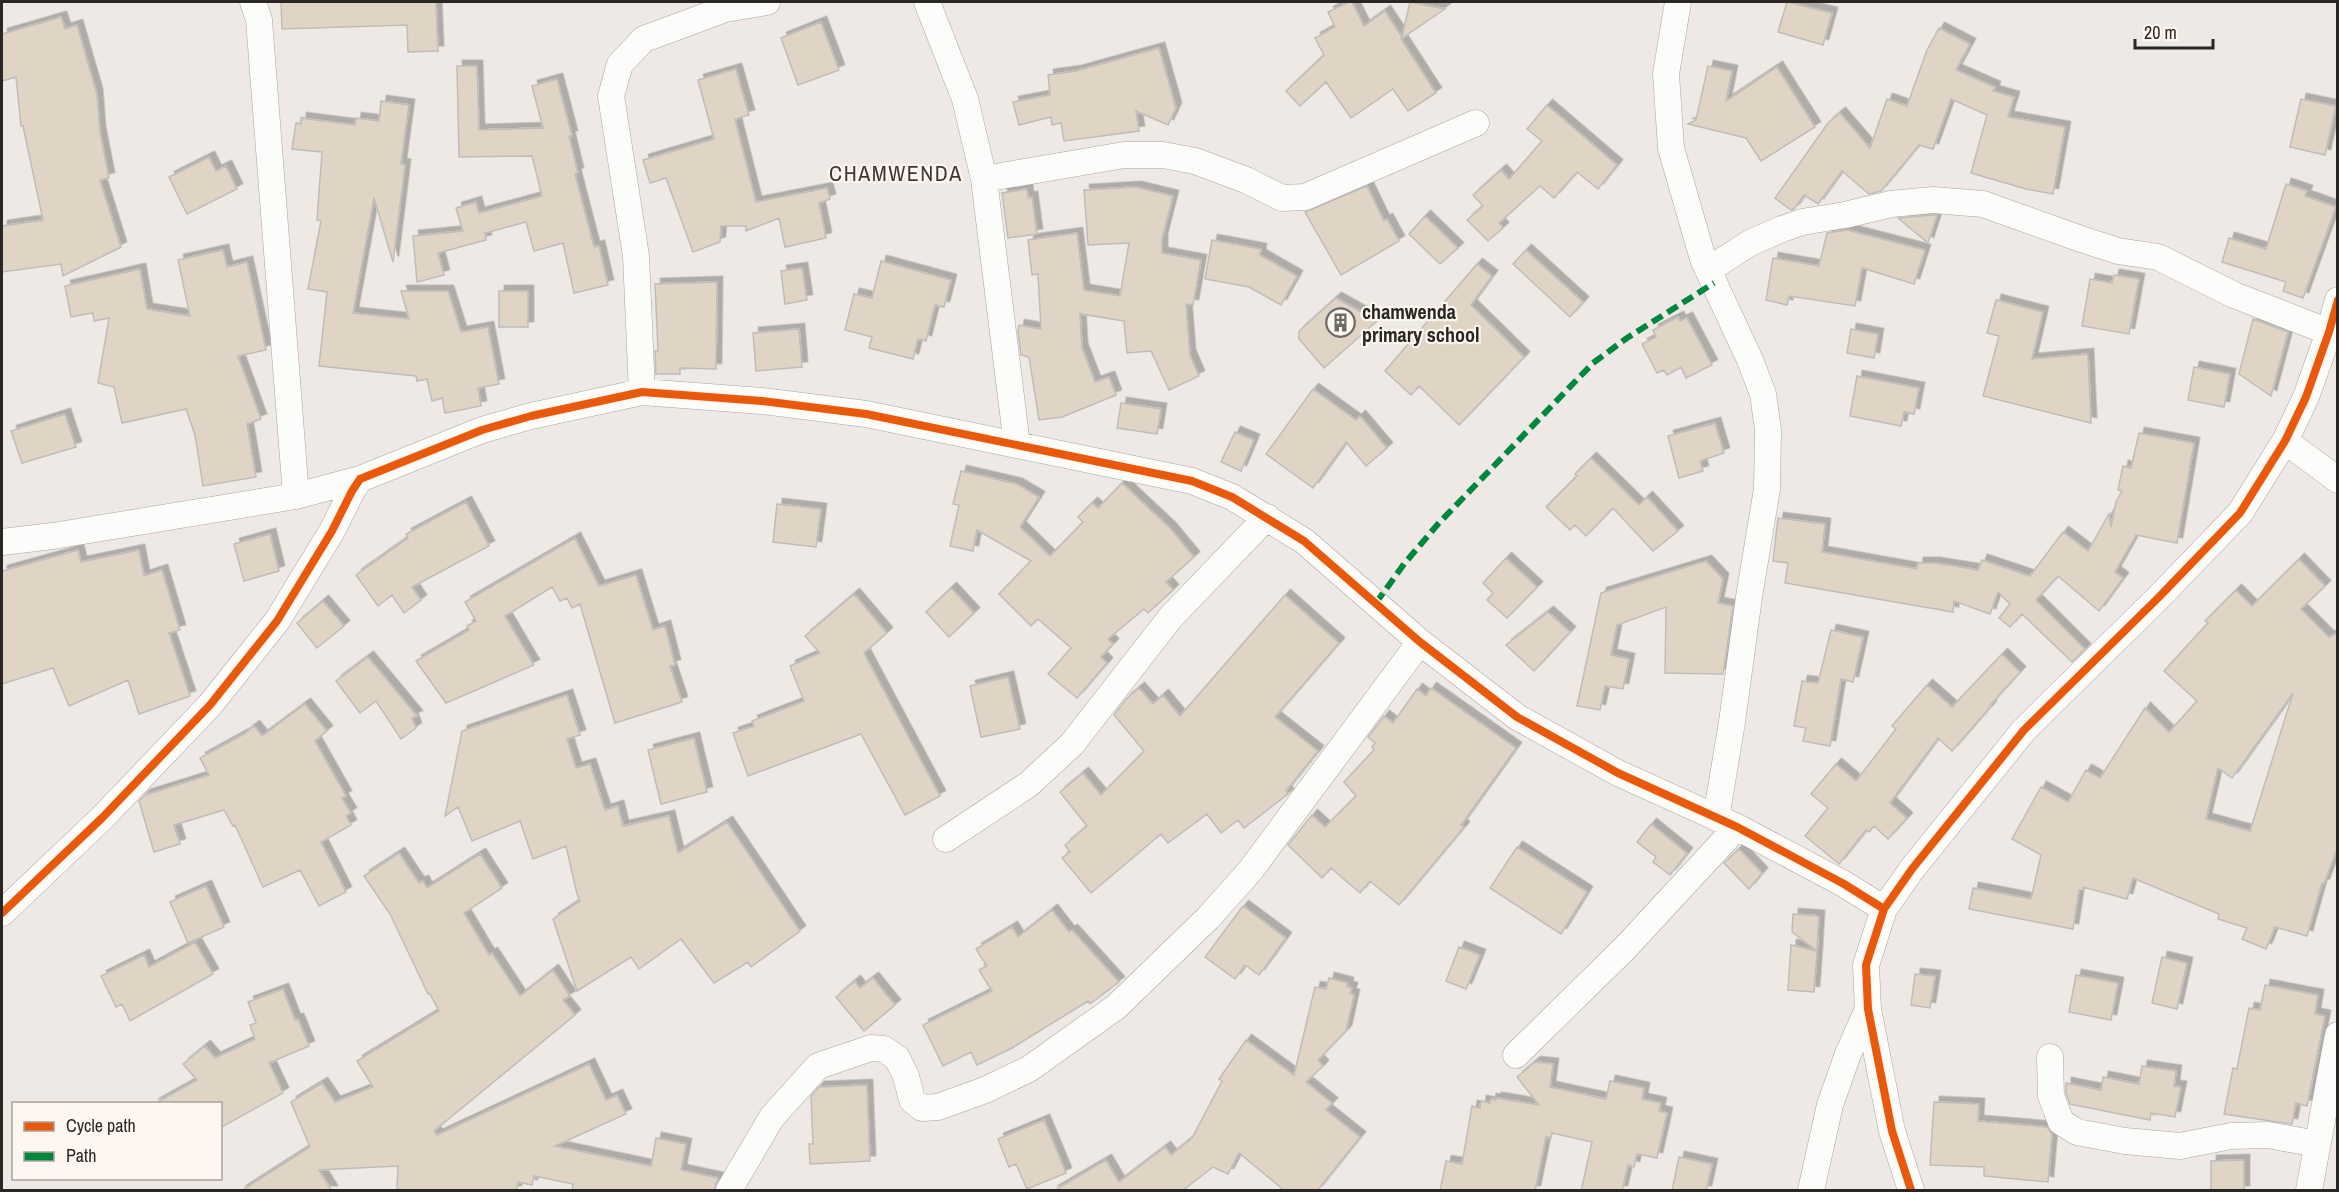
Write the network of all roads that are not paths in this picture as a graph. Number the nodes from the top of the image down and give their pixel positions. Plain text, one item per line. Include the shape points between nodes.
1 (253, 2) edge
2 (767, 2) edge
3 (927, 2) edge
4 (1678, 2) edge
5 (1476, 123) dead end
6 (984, 179) junction
7 (1708, 270) junction
8 (2337, 300) edge
9 (2330, 332) junction
10 (642, 392) junction
11 (2284, 441) junction
12 (1017, 445) junction
13 (2337, 480) edge
14 (356, 485) junction
15 (296, 496) junction
16 (1267, 518) junction
17 (2, 542) edge
18 (1420, 642) junction
19 (1726, 823) junction
20 (946, 839) dead end
21 (1884, 909) junction
22 (2, 914) edge
23 (1868, 1010) junction
24 (2337, 1035) edge
25 (1516, 1055) dead end
26 (2050, 1057) dead end
27 (2317, 1144) junction
28 (729, 1191) edge
29 (1811, 1191) edge
30 (1911, 1191) edge
31 (2308, 1191) edge

1 - 15 street via 260,20
2 - 10 street via 725,9 644,39 620,63 611,96 636,256
3 - 6 street via 965,99
4 - 7 street via 1666,74 1671,148
5 - 6 street via 1293,199 1282,198 1195,161 1163,155 1124,155
6 - 12 street
7 - 9 street via 1750,243 1802,222 1891,204 1933,200 1983,204 2118,251 2158,257 2234,295
7 - 19 street via 1763,394 1768,430 1767,489
8 - 9 street
9 - 11 street via 2306,397
10 - 12 street via 866,414
10 - 14 street via 482,430
11 - 13 street
11 - 21 street via 2240,513 2024,730
12 - 16 street via 1192,481 1232,497
14 - 15 street
14 - 22 street via 277,621 210,705 86,834
15 - 17 street
16 - 18 street via 1304,541
16 - 20 street via 1171,617 1072,744 1029,784
18 - 19 street via 1517,717 1618,773
18 - 28 street via 1250,871 1208,918 1116,1007 1029,1069 938,1107 922,1108 912,1100 897,1059 884,1049 871,1048 818,1066 771,1117
19 - 21 street
19 - 25 street via 1625,948
21 - 23 street via 1866,965
23 - 29 street via 1830,1105
23 - 30 street via 1892,1131
24 - 27 street
26 - 27 street via 2051,1096 2061,1122 2077,1132 2180,1146 2230,1136 2268,1135
27 - 31 street

